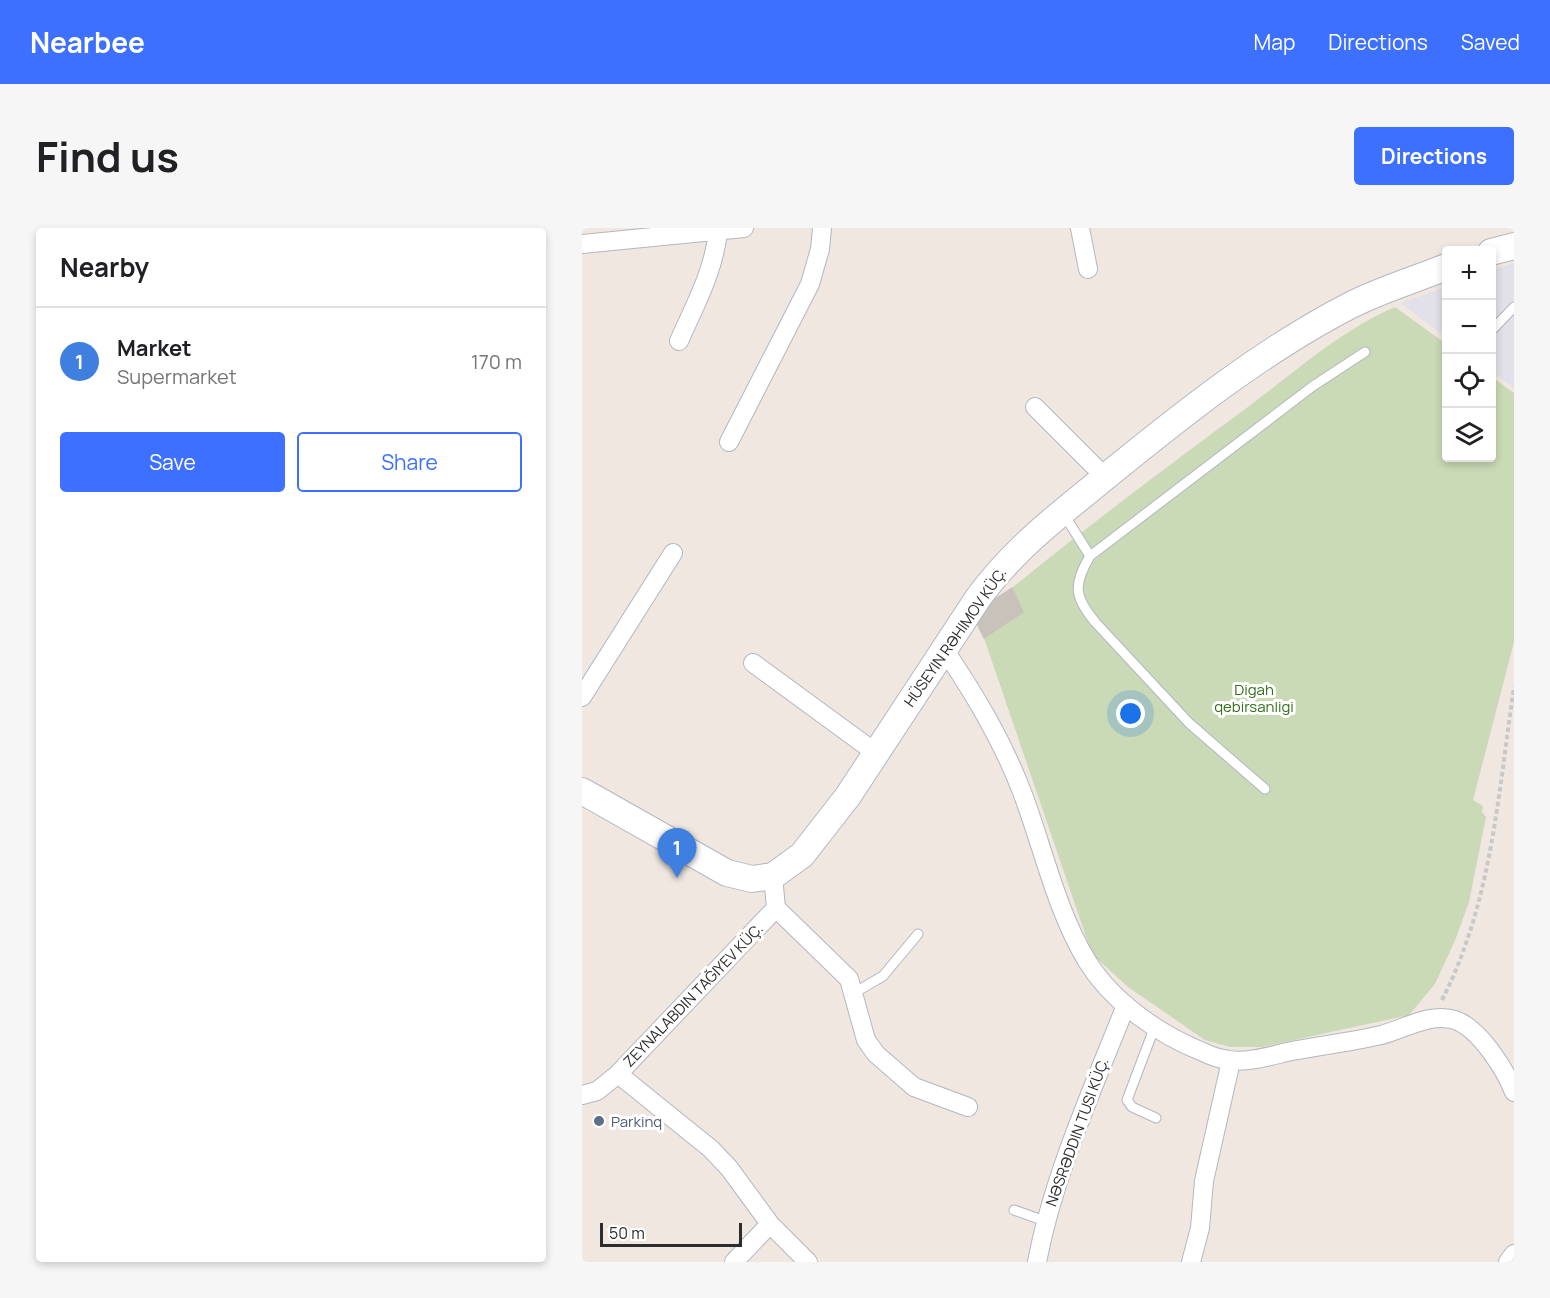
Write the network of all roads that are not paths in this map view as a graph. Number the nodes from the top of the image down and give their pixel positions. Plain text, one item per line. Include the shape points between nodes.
1 (744, 228) edge
2 (822, 228) edge
3 (1080, 228) edge
4 (718, 231) junction
5 (582, 244) edge
6 (1514, 246) edge
7 (1496, 251) edge
8 (1088, 269) dead end
9 (1442, 269) edge
10 (1514, 307) edge
11 (1496, 326) edge
12 (679, 341) dead end
13 (1365, 352) dead end
14 (1035, 406) dead end
15 (729, 442) dead end
16 (1105, 477) junction
17 (1062, 511) junction
18 (673, 553) dead end
19 (1090, 556) junction
20 (944, 649) junction
21 (753, 663) dead end
22 (582, 697) edge
23 (876, 753) junction
24 (1265, 789) dead end
25 (582, 791) edge
26 (773, 876) junction
27 (776, 908) junction
28 (918, 934) dead end
29 (854, 993) junction
30 (1126, 1005) junction
31 (1155, 1026) junction
32 (1231, 1061) junction
33 (618, 1074) junction
34 (1514, 1092) edge
35 (582, 1095) edge
36 (968, 1107) dead end
37 (1156, 1118) dead end
38 (1014, 1210) dead end
39 (1045, 1221) junction
40 (770, 1224) junction
41 (1514, 1254) edge
42 (734, 1262) edge
43 (808, 1262) edge
44 (1038, 1262) edge
45 (1191, 1262) edge
46 (1508, 1262) edge

1 - 4 street
2 - 15 street via 810,284
3 - 8 street
4 - 5 street
4 - 12 street via 708,276
6 - 7 main road
9 - 16 main road, HÜSEYIN RƏHIMOV KÜÇ. via 1350,305 1284,342
10 - 11 lane
13 - 19 lane via 1313,386
14 - 16 street
16 - 17 main road, HÜSEYIN RƏHIMOV KÜÇ.
17 - 19 lane
17 - 20 main road, HÜSEYIN RƏHIMOV KÜÇ. via 995,576
18 - 22 street
19 - 24 lane via 1078,581 1083,608 1189,723
20 - 23 main road, HÜSEYIN RƏHIMOV KÜÇ.
20 - 30 street via 1002,745 1072,932 1105,985
21 - 23 street
23 - 26 main road, HÜSEYIN RƏHIMOV KÜÇ. via 802,855
25 - 26 main road via 727,873 752,879
26 - 27 street
27 - 29 street via 842,970
27 - 33 street
28 - 29 lane via 883,976
29 - 36 street via 867,1040 876,1054 914,1087
30 - 31 street
30 - 39 street, NƏSRƏDDIN TUSI KÜÇ.
31 - 32 street via 1203,1053
31 - 37 lane via 1127,1100 1132,1107
32 - 34 street via 1381,1035 1436,1018 1454,1019 1471,1028 1486,1045
32 - 45 street via 1204,1180 1200,1228
33 - 35 street via 597,1091
33 - 40 street via 711,1149
38 - 39 lane
39 - 44 street, NƏSRƏDDIN TUSI KÜÇ.
40 - 42 street
40 - 43 street
41 - 46 street

